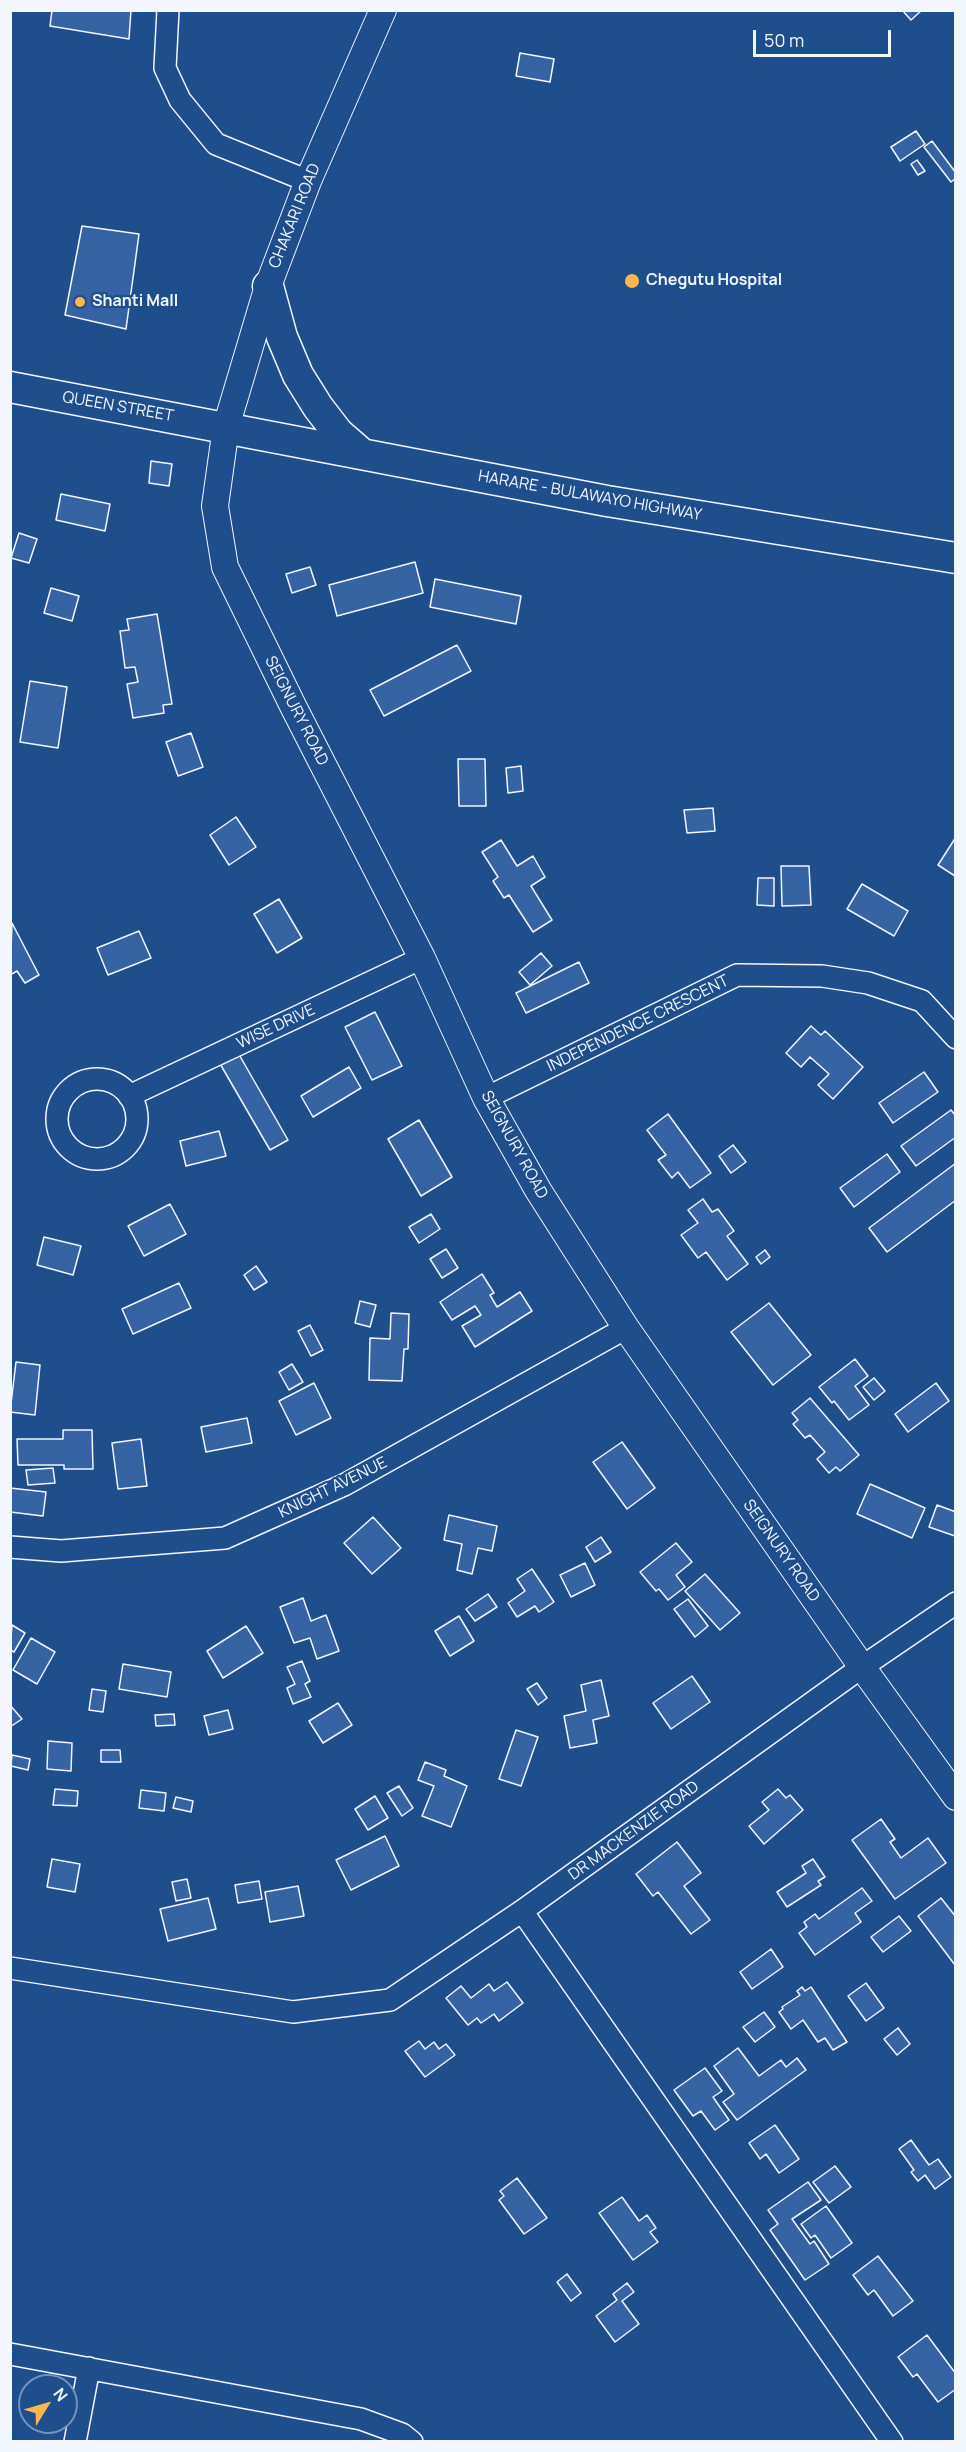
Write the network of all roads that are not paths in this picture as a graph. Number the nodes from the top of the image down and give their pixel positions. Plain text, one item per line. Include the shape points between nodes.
1 (168, 10) edge
2 (383, 10) edge
3 (308, 181) junction
4 (268, 286) junction
5 (10, 387) edge
6 (226, 427) junction
7 (361, 453) junction
8 (956, 558) edge
9 (422, 958) junction
10 (956, 1038) edge
11 (129, 1096) dead end
12 (486, 1098) junction
13 (626, 1328) junction
14 (10, 1547) edge
15 (956, 1603) edge
16 (862, 1667) junction
17 (956, 1797) edge
18 (522, 1911) junction
19 (10, 1968) edge
20 (10, 2354) edge
21 (89, 2368) junction
22 (75, 2442) edge
23 (412, 2442) edge
24 (892, 2442) edge

1 - 3 street via 165,68 187,109 216,144
2 - 3 main road, CHAKARI ROAD
3 - 4 main road, CHAKARI ROAD
4 - 6 main road, CHAKARI ROAD
4 - 7 highway via 282,337 298,375 338,433
5 - 6 highway, QUEEN STREET
6 - 7 highway, HARARE - BULAWAYO HIGHWAY
6 - 9 main road, SEIGNURY ROAD via 215,506 225,567
7 - 8 highway, HARARE - BULAWAYO HIGHWAY via 607,501
9 - 11 street, WISE DRIVE
9 - 12 main road, SEIGNURY ROAD
10 - 12 street, INDEPENDENCE CRESCENT via 921,1000 868,983 822,976 737,975
12 - 13 main road, SEIGNURY ROAD via 538,1190
13 - 14 street, KNIGHT AVENUE via 344,1485 225,1538 61,1551
13 - 16 main road, SEIGNURY ROAD
15 - 16 street, DR MACKENZIE ROAD
16 - 17 main road, SEIGNURY ROAD
16 - 18 street, DR MACKENZIE ROAD
18 - 19 street, DR MACKENZIE ROAD via 390,2000 293,2012
18 - 24 street
20 - 21 street
21 - 22 street
21 - 23 street via 361,2419 402,2434

